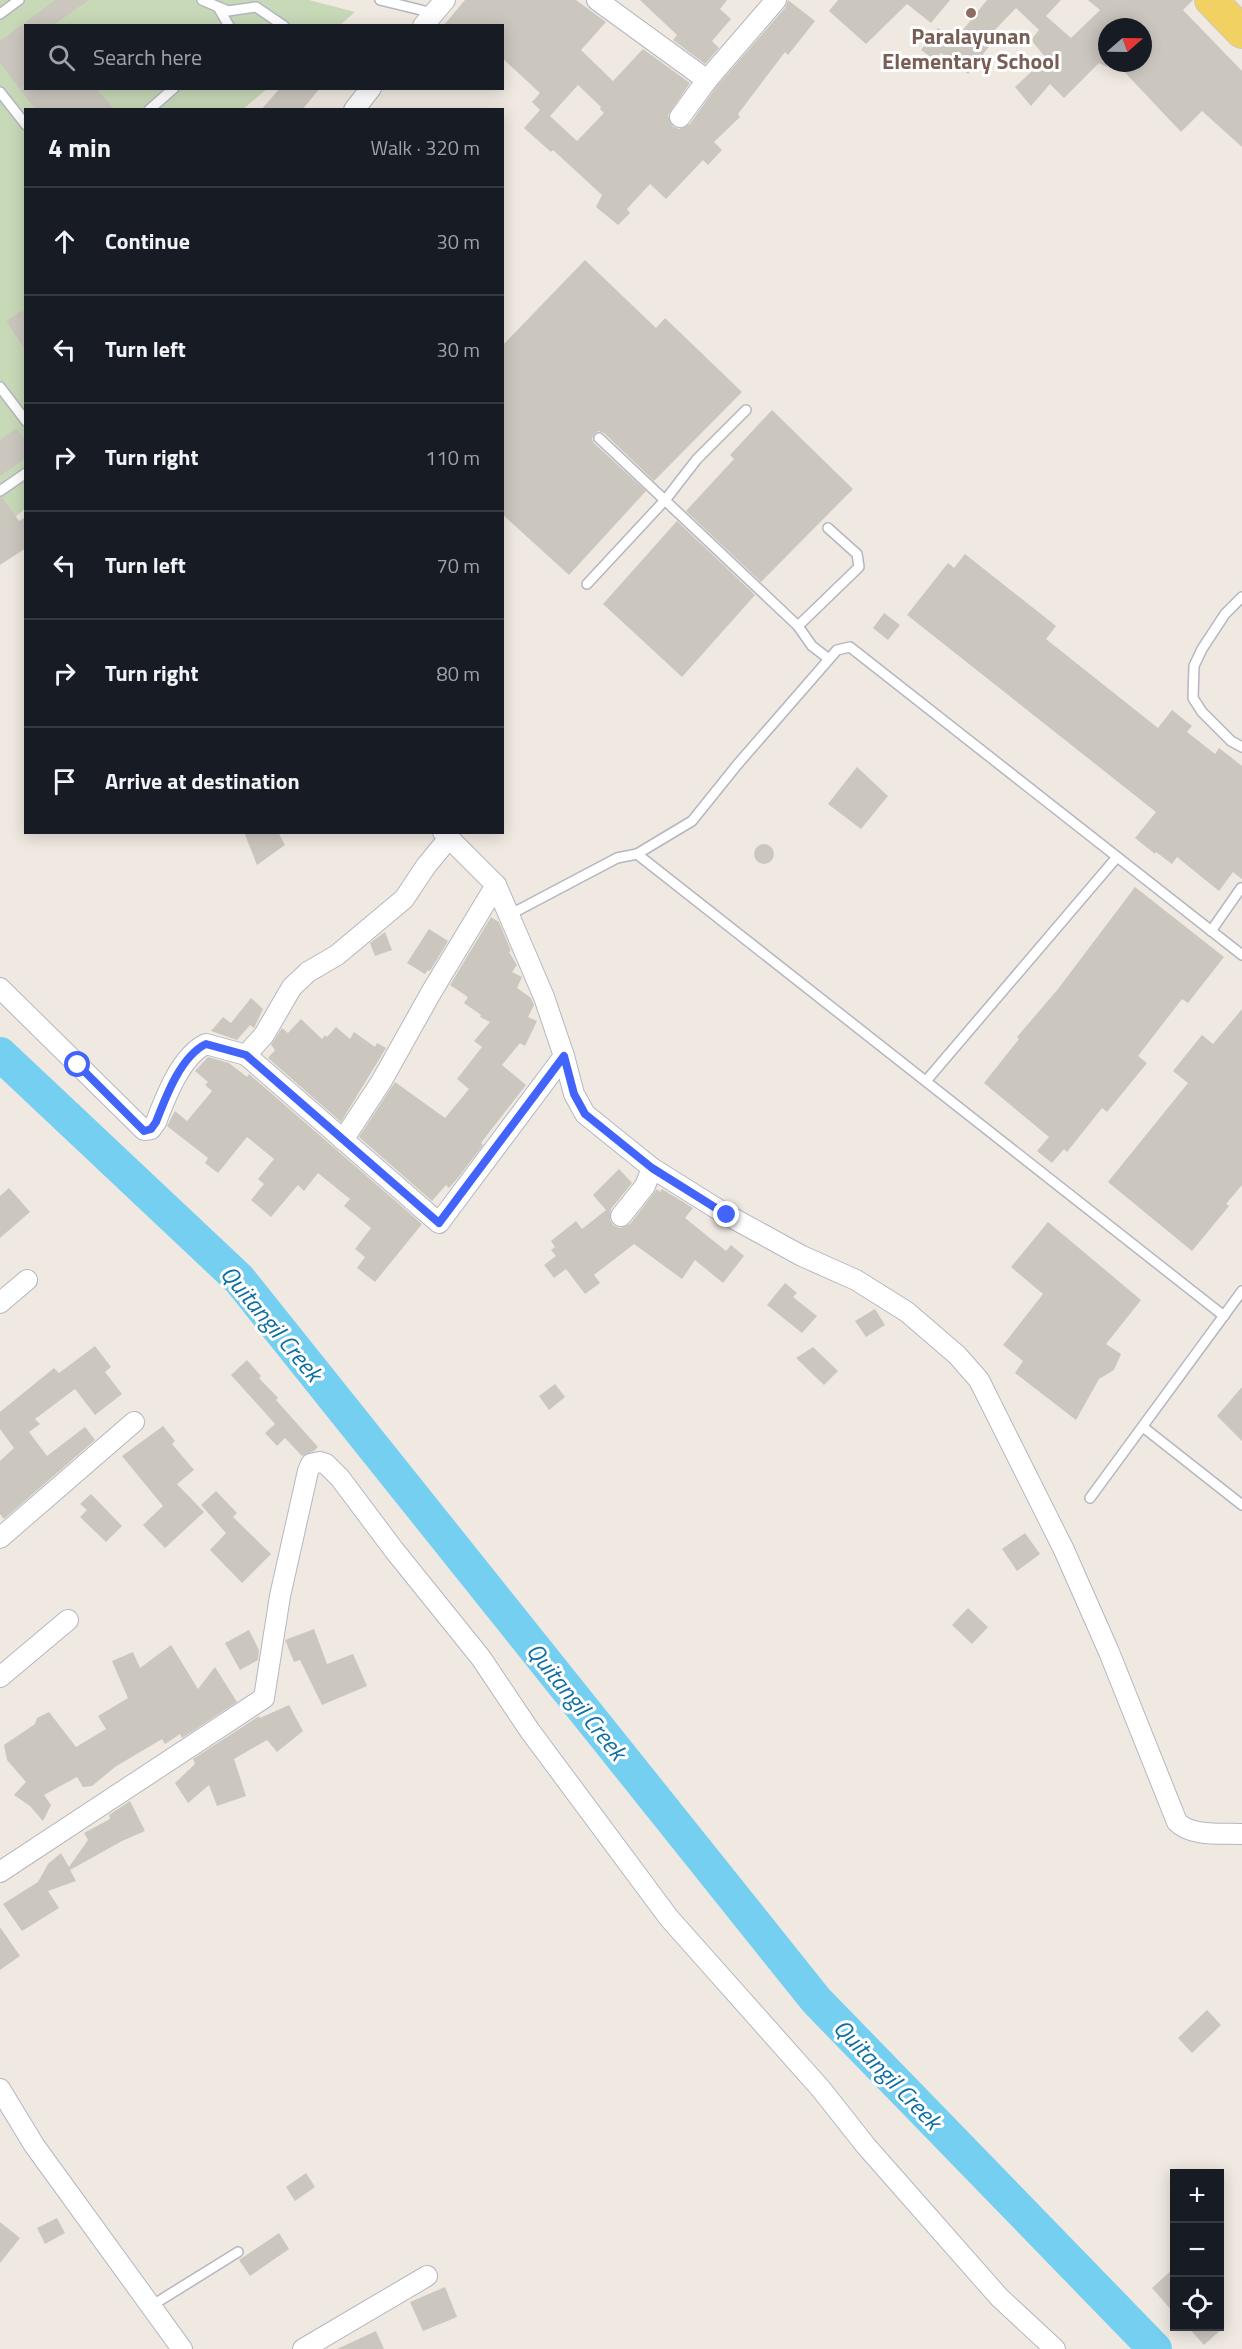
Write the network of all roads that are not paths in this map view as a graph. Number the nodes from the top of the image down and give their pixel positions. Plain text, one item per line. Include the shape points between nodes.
1 (19, 0) edge
2 (202, 0) edge
3 (380, 0) edge
4 (597, 0) edge
5 (776, 0) edge
6 (1211, 0) edge
7 (218, 7) junction
8 (434, 13) edge
9 (0, 14) edge
10 (228, 24) edge
11 (281, 24) edge
12 (1242, 32) edge
13 (707, 80) junction
14 (172, 90) edge
15 (0, 92) edge
16 (151, 108) edge
17 (680, 117) dead end
18 (24, 122) edge
19 (0, 387) edge
20 (746, 410) dead end
21 (24, 418) edge
22 (599, 438) dead end
23 (24, 474) edge
24 (0, 492) edge
25 (666, 500) junction
26 (828, 528) dead end
27 (586, 584) dead end
28 (1242, 597) edge
29 (798, 626) junction
30 (829, 659) junction
31 (1242, 747) edge
32 (446, 835) edge
33 (637, 854) junction
34 (1117, 856) junction
35 (496, 885) junction
36 (1241, 888) edge
37 (511, 915) junction
38 (1211, 931) junction
39 (1242, 955) edge
40 (0, 988) edge
41 (246, 1055) junction
42 (564, 1056) junction
43 (926, 1081) junction
44 (343, 1140) junction
45 (652, 1168) junction
46 (621, 1216) dead end
47 (27, 1280) dead end
48 (1242, 1291) edge
49 (0, 1304) edge
50 (1224, 1316) junction
51 (134, 1422) dead end
52 (1143, 1427) junction
53 (1090, 1498) dead end
54 (1242, 1505) edge
55 (0, 1538) edge
56 (68, 1620) dead end
57 (0, 1677) edge
58 (1242, 1834) edge
59 (0, 1872) edge
60 (0, 2089) edge
61 (238, 2252) dead end
62 (427, 2276) dead end
63 (151, 2306) junction
64 (182, 2349) edge
65 (303, 2349) edge
66 (1055, 2349) edge

1 - 9 lane
2 - 7 lane
3 - 8 lane
4 - 13 street
5 - 13 street
6 - 12 main road
7 - 10 lane
7 - 11 lane via 228,11 256,7
13 - 17 street
14 - 16 lane
15 - 18 lane
19 - 21 lane
20 - 25 lane via 697,459
22 - 25 lane
23 - 24 lane
25 - 27 lane
25 - 29 lane
26 - 29 lane via 857,554 859,567
28 - 31 lane via 1225,614 1202,649 1194,666 1192,698 1231,741
29 - 30 lane via 812,646
30 - 33 lane via 692,821
30 - 34 lane via 837,650 850,646
32 - 35 street
32 - 41 street via 404,899 292,987 264,1035
33 - 37 lane via 617,858
33 - 43 lane
34 - 38 lane
34 - 43 lane
35 - 37 street
35 - 44 street
36 - 38 lane
37 - 42 street
38 - 39 lane
40 - 41 street via 144,1131 156,1122 182,1068 197,1048 206,1044
41 - 44 street
42 - 44 street via 439,1223
42 - 45 street via 574,1094 585,1114
43 - 50 lane
45 - 46 street via 645,1186
45 - 58 street via 792,1251 856,1280 907,1312 957,1355 979,1380 1064,1550 1177,1822 1204,1833
47 - 49 street
48 - 50 lane
50 - 52 lane
51 - 55 street
52 - 53 lane
52 - 54 lane
56 - 57 street
59 - 66 street via 264,1698 280,1596 308,1471 311,1464 326,1464 481,1658 530,1731 669,1918 999,2297
60 - 63 street via 34,2145
61 - 63 lane
62 - 65 street
63 - 64 street

